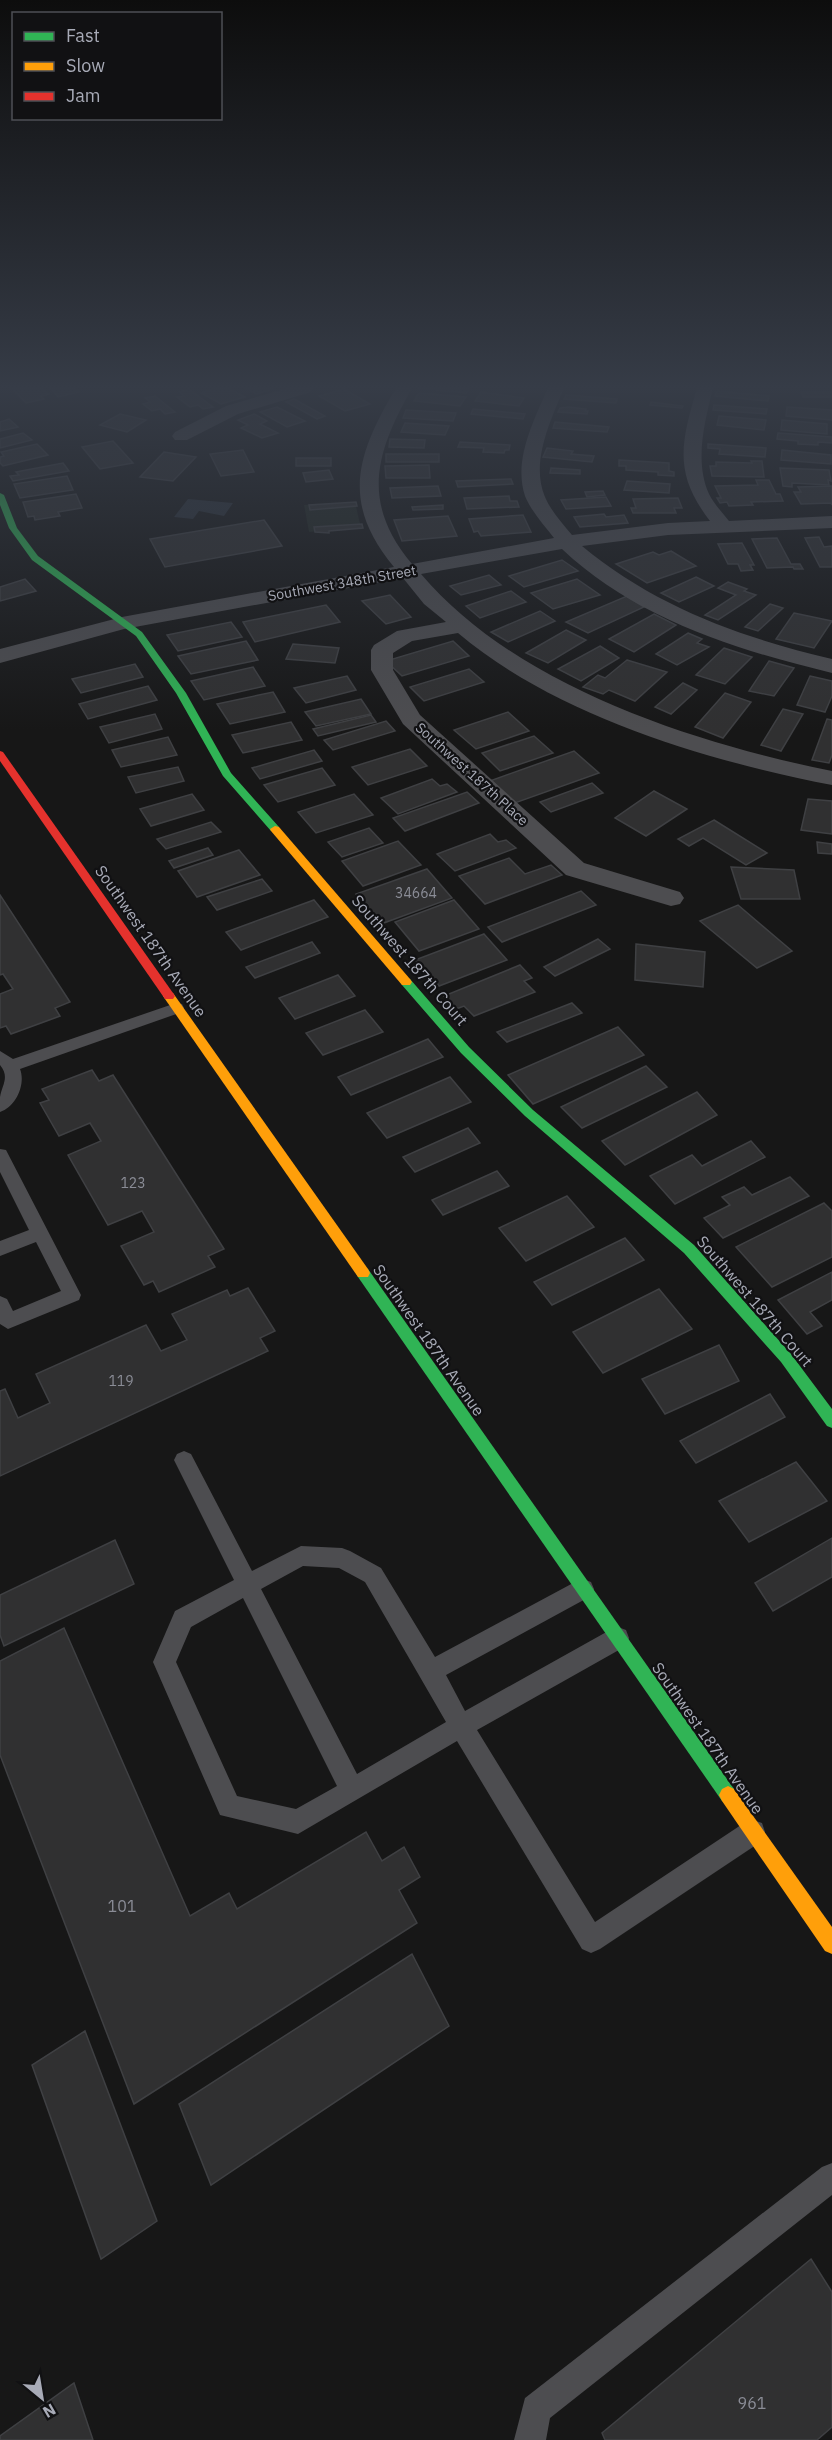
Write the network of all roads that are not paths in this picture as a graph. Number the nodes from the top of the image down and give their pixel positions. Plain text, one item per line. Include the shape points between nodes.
1 (3, 502) edge
2 (372, 502) edge
3 (539, 502) edge
4 (705, 502) edge
5 (832, 522) edge
6 (722, 525) junction
7 (566, 542) junction
8 (405, 572) junction
9 (122, 623) junction
10 (459, 626) junction
11 (0, 656) edge
12 (832, 666) edge
13 (0, 754) edge
14 (832, 778) edge
15 (671, 898) dead end
16 (176, 1008) junction
17 (5, 1061) edge
18 (0, 1106) edge
19 (0, 1155) edge
20 (40, 1233) junction
21 (0, 1250) edge
22 (0, 1304) edge
23 (832, 1421) edge
24 (183, 1460) dead end
25 (248, 1584) junction
26 (583, 1589) junction
27 (618, 1638) junction
28 (431, 1671) junction
29 (461, 1726) junction
30 (352, 1790) junction
31 (753, 1832) junction
32 (832, 1944) edge
33 (832, 2177) edge
34 (530, 2440) edge

1 - 9 street, Southwest 187th Court via 13,528 35,558
2 - 8 street via 376,523
3 - 7 street
4 - 6 street
5 - 6 street, Southwest 348th Street
6 - 7 street, Southwest 348th Street
7 - 8 street, Southwest 348th Street
7 - 12 street via 607,575 652,603 754,645
8 - 9 street, Southwest 348th Street
8 - 10 street
9 - 11 street, Southwest 348th Street
9 - 23 street, Southwest 187th Court via 139,634 157,657 227,774 465,1050 529,1113 689,1249 786,1358
10 - 14 street via 503,656 599,707 744,758
10 - 15 street, Southwest 187th Place via 405,636 382,650 382,670 411,719 575,869
13 - 16 street, Southwest 187th Avenue
16 - 17 lane
16 - 26 street, Southwest 187th Avenue
17 - 18 lane via 15,1076 14,1088
19 - 20 lane
20 - 21 lane
20 - 22 lane via 72,1295 8,1321
24 - 25 lane
25 - 28 lane via 301,1556 342,1558 373,1575
25 - 30 lane
25 - 30 lane via 183,1619 164,1662 229,1806 298,1822
26 - 27 street, Southwest 187th Avenue
26 - 28 lane
27 - 29 lane
27 - 31 street, Southwest 187th Avenue
28 - 29 lane
29 - 30 lane
29 - 31 lane via 591,1940
31 - 32 street, Southwest 187th Avenue
33 - 34 lane via 536,2409

